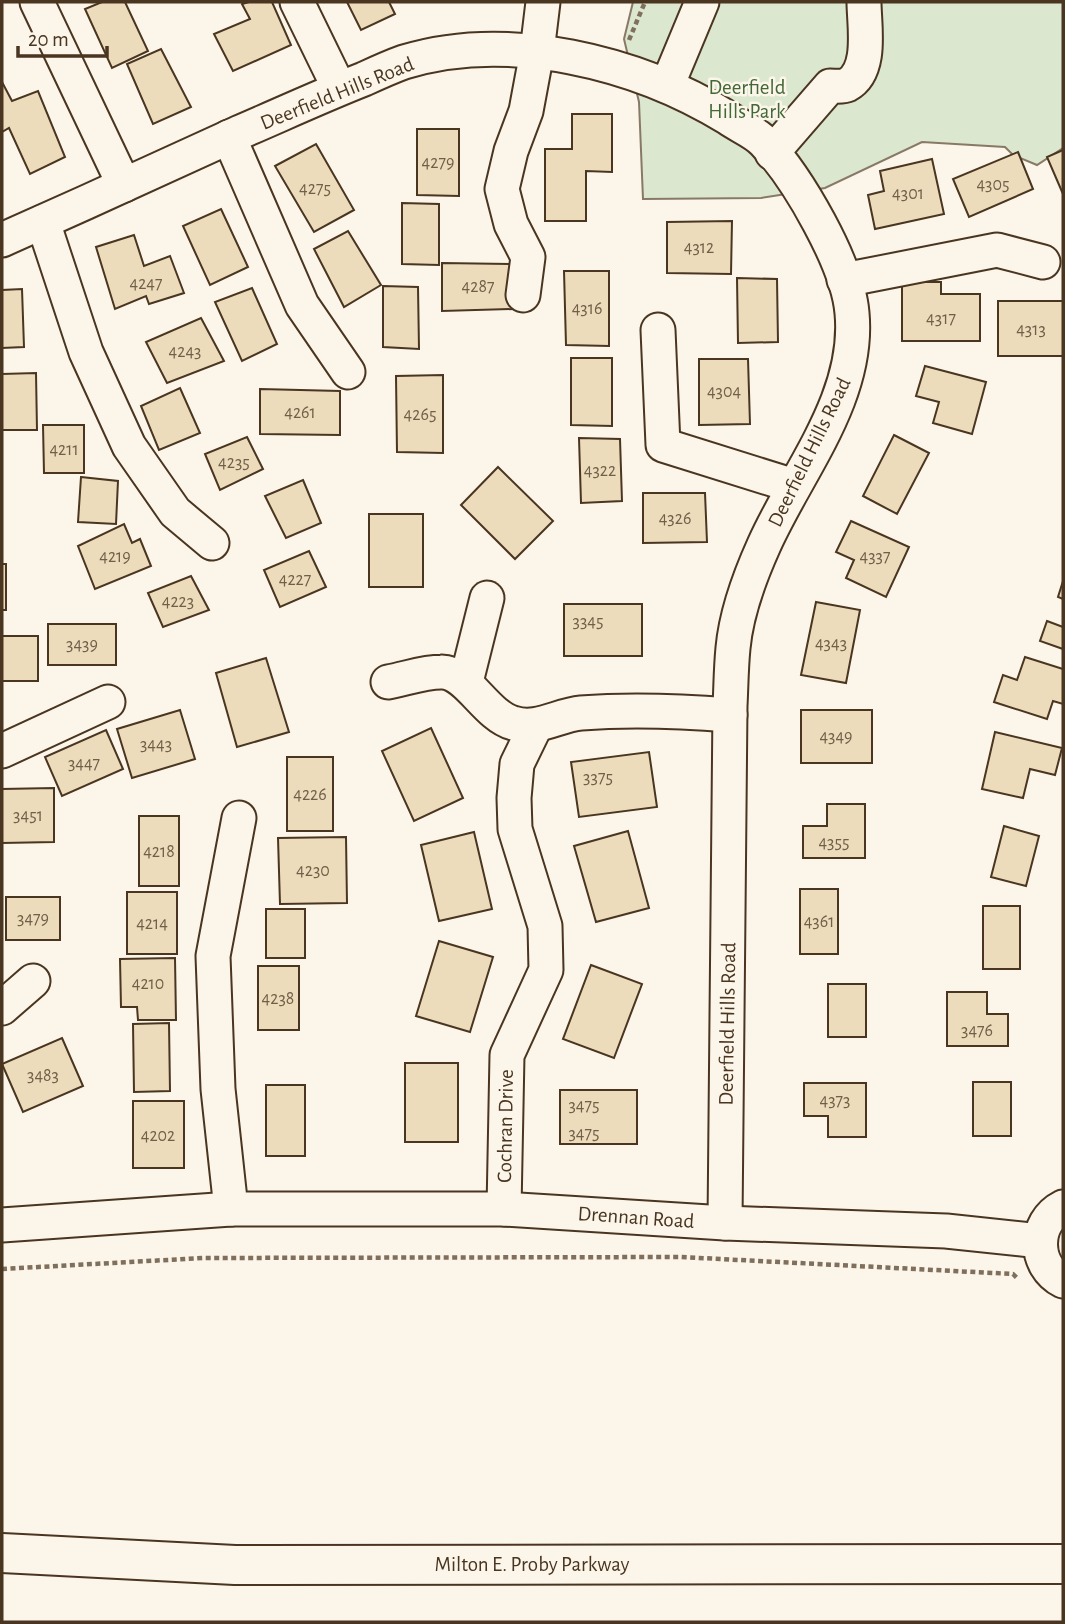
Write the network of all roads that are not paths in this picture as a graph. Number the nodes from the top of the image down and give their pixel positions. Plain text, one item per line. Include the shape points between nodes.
1 (37, 2) edge
2 (297, 2) edge
3 (543, 2) edge
4 (702, 2) edge
5 (864, 2) edge
6 (537, 52) junction
7 (667, 86) junction
8 (339, 89) junction
9 (229, 138) junction
10 (772, 153) junction
11 (124, 185) junction
12 (43, 222) junction
13 (2, 240) edge
14 (1043, 262) dead end
15 (844, 281) junction
16 (523, 295) dead end
17 (659, 330) dead end
18 (348, 372) dead end
19 (794, 486) junction
20 (212, 543) dead end
21 (487, 598) dead end
22 (388, 682) dead end
23 (466, 682) junction
24 (108, 702) dead end
25 (730, 715) junction
26 (536, 725) junction
27 (2, 751) edge
28 (239, 818) dead end
29 (33, 981) dead end
30 (2, 1008) edge
31 (1063, 1207) edge
32 (231, 1209) junction
33 (504, 1209) junction
34 (725, 1223) junction
35 (2, 1226) edge
36 (1040, 1241) junction
37 (1063, 1281) edge
38 (2, 1553) edge
39 (1063, 1564) edge

1 - 11 street
2 - 8 street
3 - 6 street
4 - 7 street
5 - 10 street via 864,62 858,74 846,85 830,86
6 - 7 street, Deerfield Hills Road
6 - 8 street, Deerfield Hills Road via 500,48 453,52 404,62
6 - 16 street via 526,111 502,189 511,224 528,257
7 - 10 street, Deerfield Hills Road via 762,140
8 - 9 street, Deerfield Hills Road
9 - 11 street, Deerfield Hills Road
9 - 18 street via 303,305
10 - 15 street, Deerfield Hills Road via 825,234
11 - 12 street, Deerfield Hills Road
12 - 13 street, Deerfield Hills Road
12 - 20 street via 86,352 129,446 175,512
14 - 15 street via 997,250
15 - 19 street, Deerfield Hills Road via 852,313 850,367 840,397
17 - 19 street via 663,445
19 - 25 street, Deerfield Hills Road via 744,599 733,645
21 - 23 street
22 - 23 street via 443,671
23 - 26 street via 487,709 513,723
24 - 27 street
25 - 26 street via 648,710 577,713
25 - 34 street, Deerfield Hills Road
26 - 33 street, Cochran Drive via 517,765 515,829 545,926 546,970 507,1055
28 - 32 street via 213,956 218,1089
29 - 30 street
31 - 36 street via 1049,1217
32 - 33 street, Drennan Road
32 - 35 street, Drennan Road
33 - 34 street, Drennan Road
34 - 36 street, Drennan Road via 946,1231
36 - 37 street via 1048,1268
38 - 39 highway, Milton E. Proby Parkway via 236,1565

